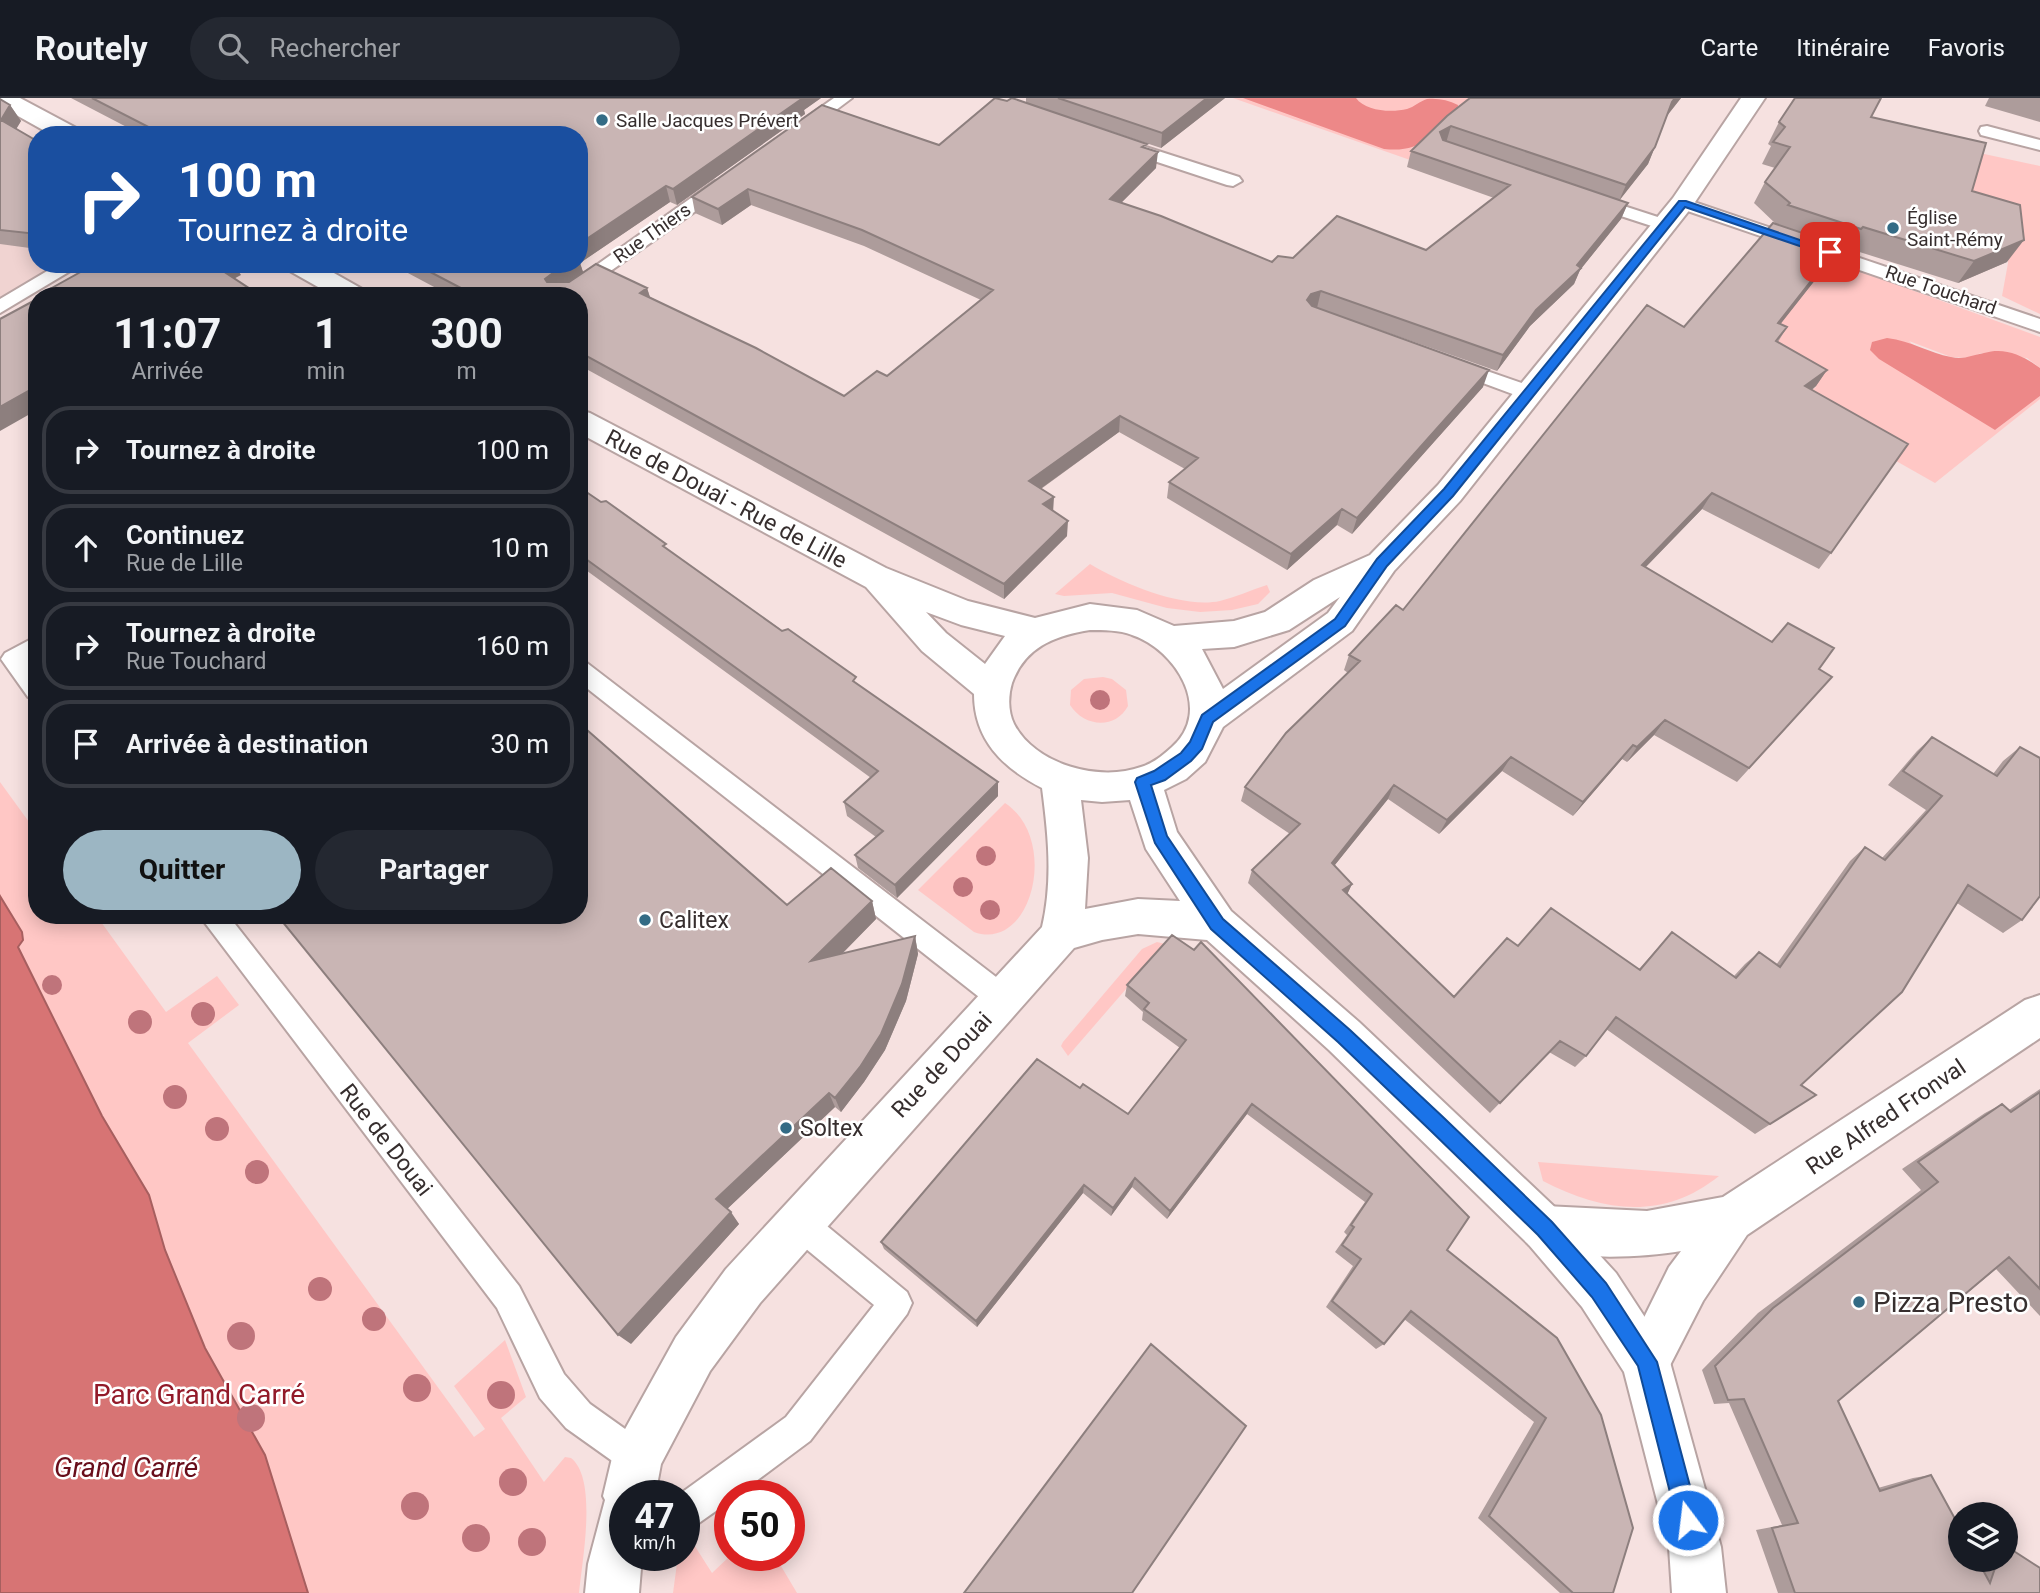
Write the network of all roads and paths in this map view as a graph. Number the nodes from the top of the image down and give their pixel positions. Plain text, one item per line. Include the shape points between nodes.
1 (2, 98) edge
2 (844, 98) edge
3 (1753, 98) edge
4 (54, 126) edge
5 (1987, 131) dead end
6 (1103, 138) edge
7 (783, 141) edge
8 (2040, 145) edge
9 (739, 172) edge
10 (1233, 181) dead end
11 (1574, 194) edge
12 (1673, 214) junction
13 (58, 273) edge
14 (314, 273) edge
15 (34, 287) edge
16 (338, 287) edge
17 (575, 287) edge
18 (28, 291) edge
19 (0, 307) edge
20 (2040, 326) edge
21 (1441, 361) edge
22 (1529, 393) junction
23 (588, 425) edge
24 (1382, 563) junction
25 (874, 577) junction
26 (1037, 631) junction
27 (1170, 639) junction
28 (28, 650) edge
29 (588, 675) edge
30 (28, 678) edge
31 (992, 690) junction
32 (1207, 719) junction
33 (1060, 780) junction
34 (1143, 782) junction
35 (219, 924) edge
36 (1217, 924) junction
37 (1060, 935) junction
38 (1003, 999) junction
39 (2040, 1014) edge
40 (1731, 1219) junction
41 (799, 1223) junction
42 (1545, 1229) junction
43 (1647, 1362) junction
44 (633, 1477) edge
45 (700, 1501) edge
46 (1699, 1593) edge

1 - 4 main road
2 - 7 lane
3 - 12 main road
5 - 8 lane
6 - 10 lane
9 - 17 lane, Rue Thiers
11 - 12 lane
12 - 20 lane, Rue Touchard
12 - 22 main road
13 - 15 lane
14 - 16 main road
18 - 19 lane
21 - 22 lane
22 - 24 main road via 1449,492
23 - 25 main road, Rue de Douai - Rue de Lille
24 - 27 main road via 1326,589 1277,621 1234,634
24 - 32 main road via 1340,622
25 - 26 main road, Rue de Douai - Rue de Lille via 961,612
25 - 31 main road, Rue de Douai - Rue de Lille via 934,642
26 - 27 main road via 1062,621 1118,619 1146,626
26 - 31 main road via 1007,656
27 - 32 main road via 1200,672 1208,694
28 - 30 lane via 13,659
29 - 38 lane
31 - 33 main road via 993,716 1006,743 1029,765
32 - 34 main road via 1186,757
33 - 34 main road via 1115,788
33 - 37 main road, Rue de Douai via 1071,856
34 - 36 main road via 1160,838
35 - 44 lane, Rue de Douai via 508,1297 552,1386
36 - 37 main road via 1168,915 1126,916
36 - 42 main road via 1353,1045
37 - 38 main road, Rue de Douai
38 - 41 main road, Rue de Douai
39 - 40 main road, Rue Alfred Fronval
40 - 42 main road, Rue Alfred Fronval via 1647,1234
40 - 43 main road, Rue Alfred Fronval via 1686,1284
41 - 44 main road, Rue de Douai via 743,1286 693,1354
41 - 45 lane via 896,1303 798,1429
42 - 43 main road via 1599,1290
43 - 46 main road via 1695,1547

